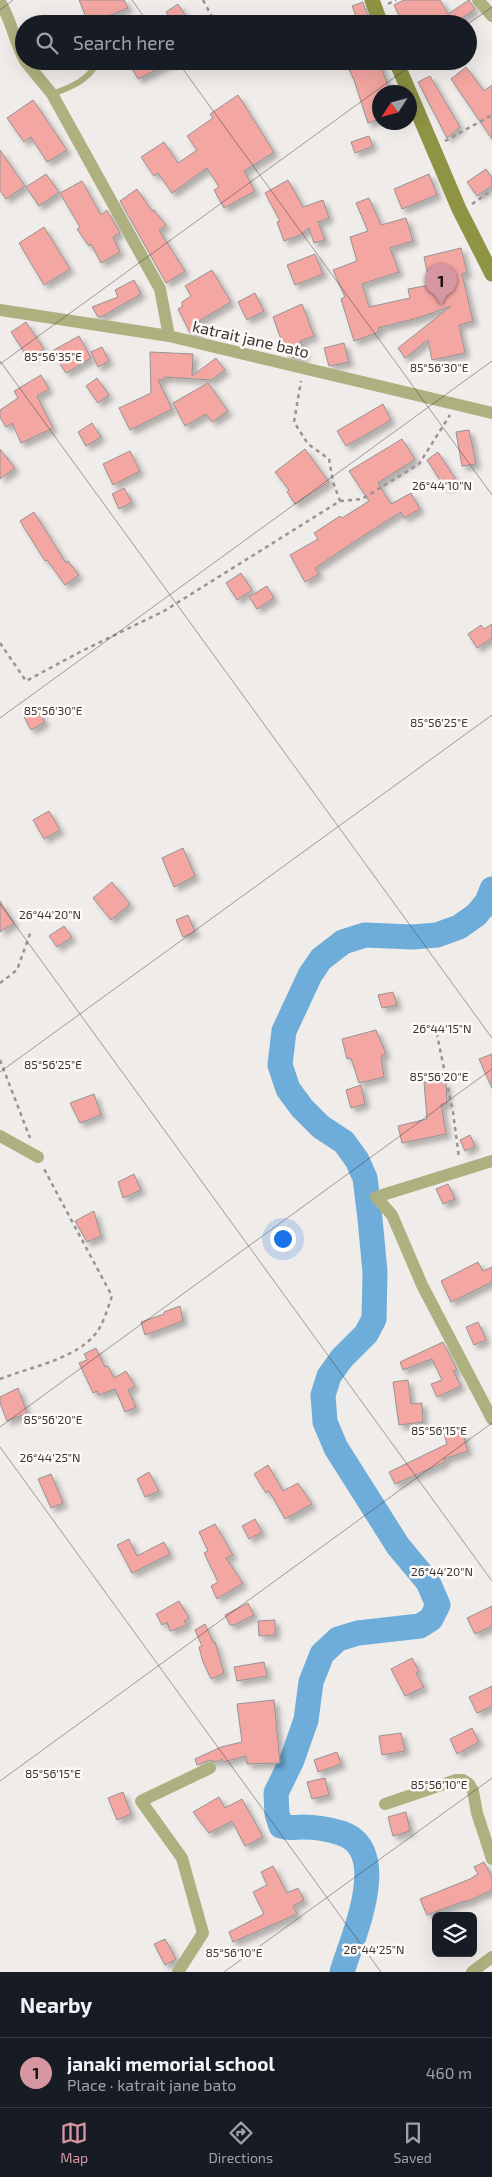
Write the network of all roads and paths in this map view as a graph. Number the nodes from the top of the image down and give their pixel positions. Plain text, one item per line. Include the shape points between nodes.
1 (202, 0) edge
2 (372, 0) edge
3 (478, 0) edge
4 (0, 2) edge
5 (211, 15) edge
6 (378, 15) edge
7 (492, 16) edge
8 (15, 39) edge
9 (32, 70) edge
10 (94, 70) edge
11 (400, 70) edge
12 (52, 94) junction
13 (492, 115) edge
14 (433, 147) junction
15 (492, 190) edge
16 (460, 211) junction
17 (492, 274) edge
18 (0, 310) edge
19 (169, 336) junction
20 (303, 368) junction
21 (456, 405) junction
22 (492, 413) edge
23 (340, 501) junction
24 (0, 643) edge
25 (32, 931) dead end
26 (0, 983) edge
27 (436, 1026) dead end
28 (0, 1060) edge
29 (0, 1136) edge
30 (38, 1157) junction
31 (492, 1161) edge
32 (461, 1172) junction
33 (0, 1379) edge
34 (492, 1418) edge
35 (210, 1768) dead end
36 (386, 1804) dead end
37 (492, 1859) edge
38 (492, 1957) edge
39 (178, 1972) edge
40 (472, 1972) edge

1 - 5 path
2 - 6 street
3 - 7 street
4 - 8 street via 6,10
9 - 12 street
10 - 12 lane via 67,89
11 - 14 street
12 - 19 street via 160,289
13 - 14 path
14 - 16 street
15 - 16 path
16 - 17 street
18 - 19 street, katrait jane bato
19 - 20 street, katrait jane bato
20 - 21 street, katrait jane bato
20 - 23 path via 294,422 308,444 329,459
21 - 22 street, katrait jane bato
21 - 23 path via 419,464 362,499
23 - 24 path via 164,611 26,681
25 - 26 path via 17,970
27 - 32 path
28 - 30 path
29 - 30 street
30 - 33 path via 112,1296 98,1331 84,1345 50,1362
31 - 32 street
32 - 34 street via 376,1197 392,1214 422,1285
35 - 39 street via 141,1801 182,1858 204,1933
36 - 37 street via 463,1780 473,1791
38 - 40 street

